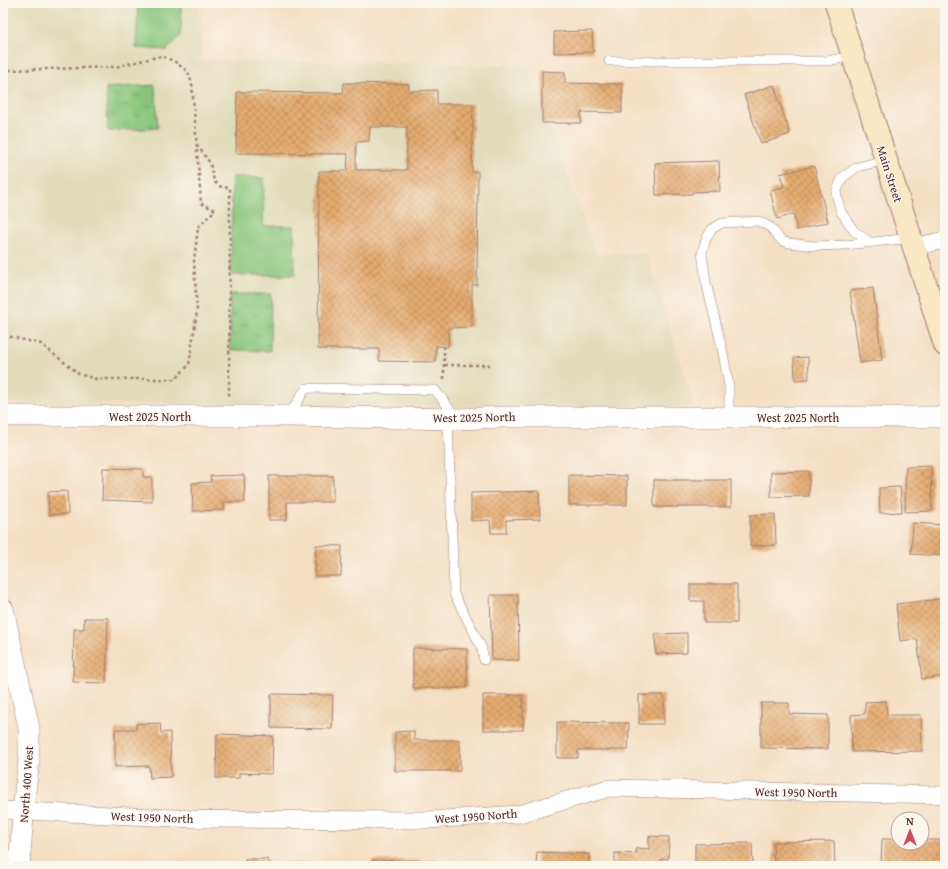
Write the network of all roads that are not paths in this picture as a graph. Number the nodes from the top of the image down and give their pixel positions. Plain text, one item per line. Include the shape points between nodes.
1 (836, 3) edge
2 (853, 56) junction
3 (608, 61) dead end
4 (886, 160) junction
5 (945, 240) edge
6 (870, 242) junction
7 (912, 242) junction
8 (945, 345) edge
9 (3, 416) edge
10 (288, 416) junction
11 (729, 417) junction
12 (945, 417) edge
13 (453, 419) junction
14 (3, 609) edge
15 (484, 660) dead end
16 (945, 795) edge
17 (3, 810) edge
18 (24, 812) junction
19 (19, 866) edge

1 - 2 main road, Main Street
2 - 3 lane via 827,61
2 - 4 main road, Main Street
4 - 6 lane via 857,167 842,178 836,194 841,212 854,231
4 - 7 main road, Main Street
5 - 7 street
6 - 7 lane
6 - 11 lane via 814,246 790,243 782,241 770,227 758,221 722,223 712,229 702,253 706,282 722,348 728,386
7 - 8 main road, Main Street
9 - 10 street, West 2025 North
10 - 13 street, West 2025 North
10 - 13 lane via 306,388 435,390
11 - 12 street, West 2025 North
11 - 13 street, West 2025 North
13 - 15 lane via 454,594 481,646
14 - 18 street, North 400 West via 29,728
16 - 18 street, West 1950 North via 609,788 519,814 428,820 195,819
17 - 18 street, West 1950 North
18 - 19 street, North 400 West

